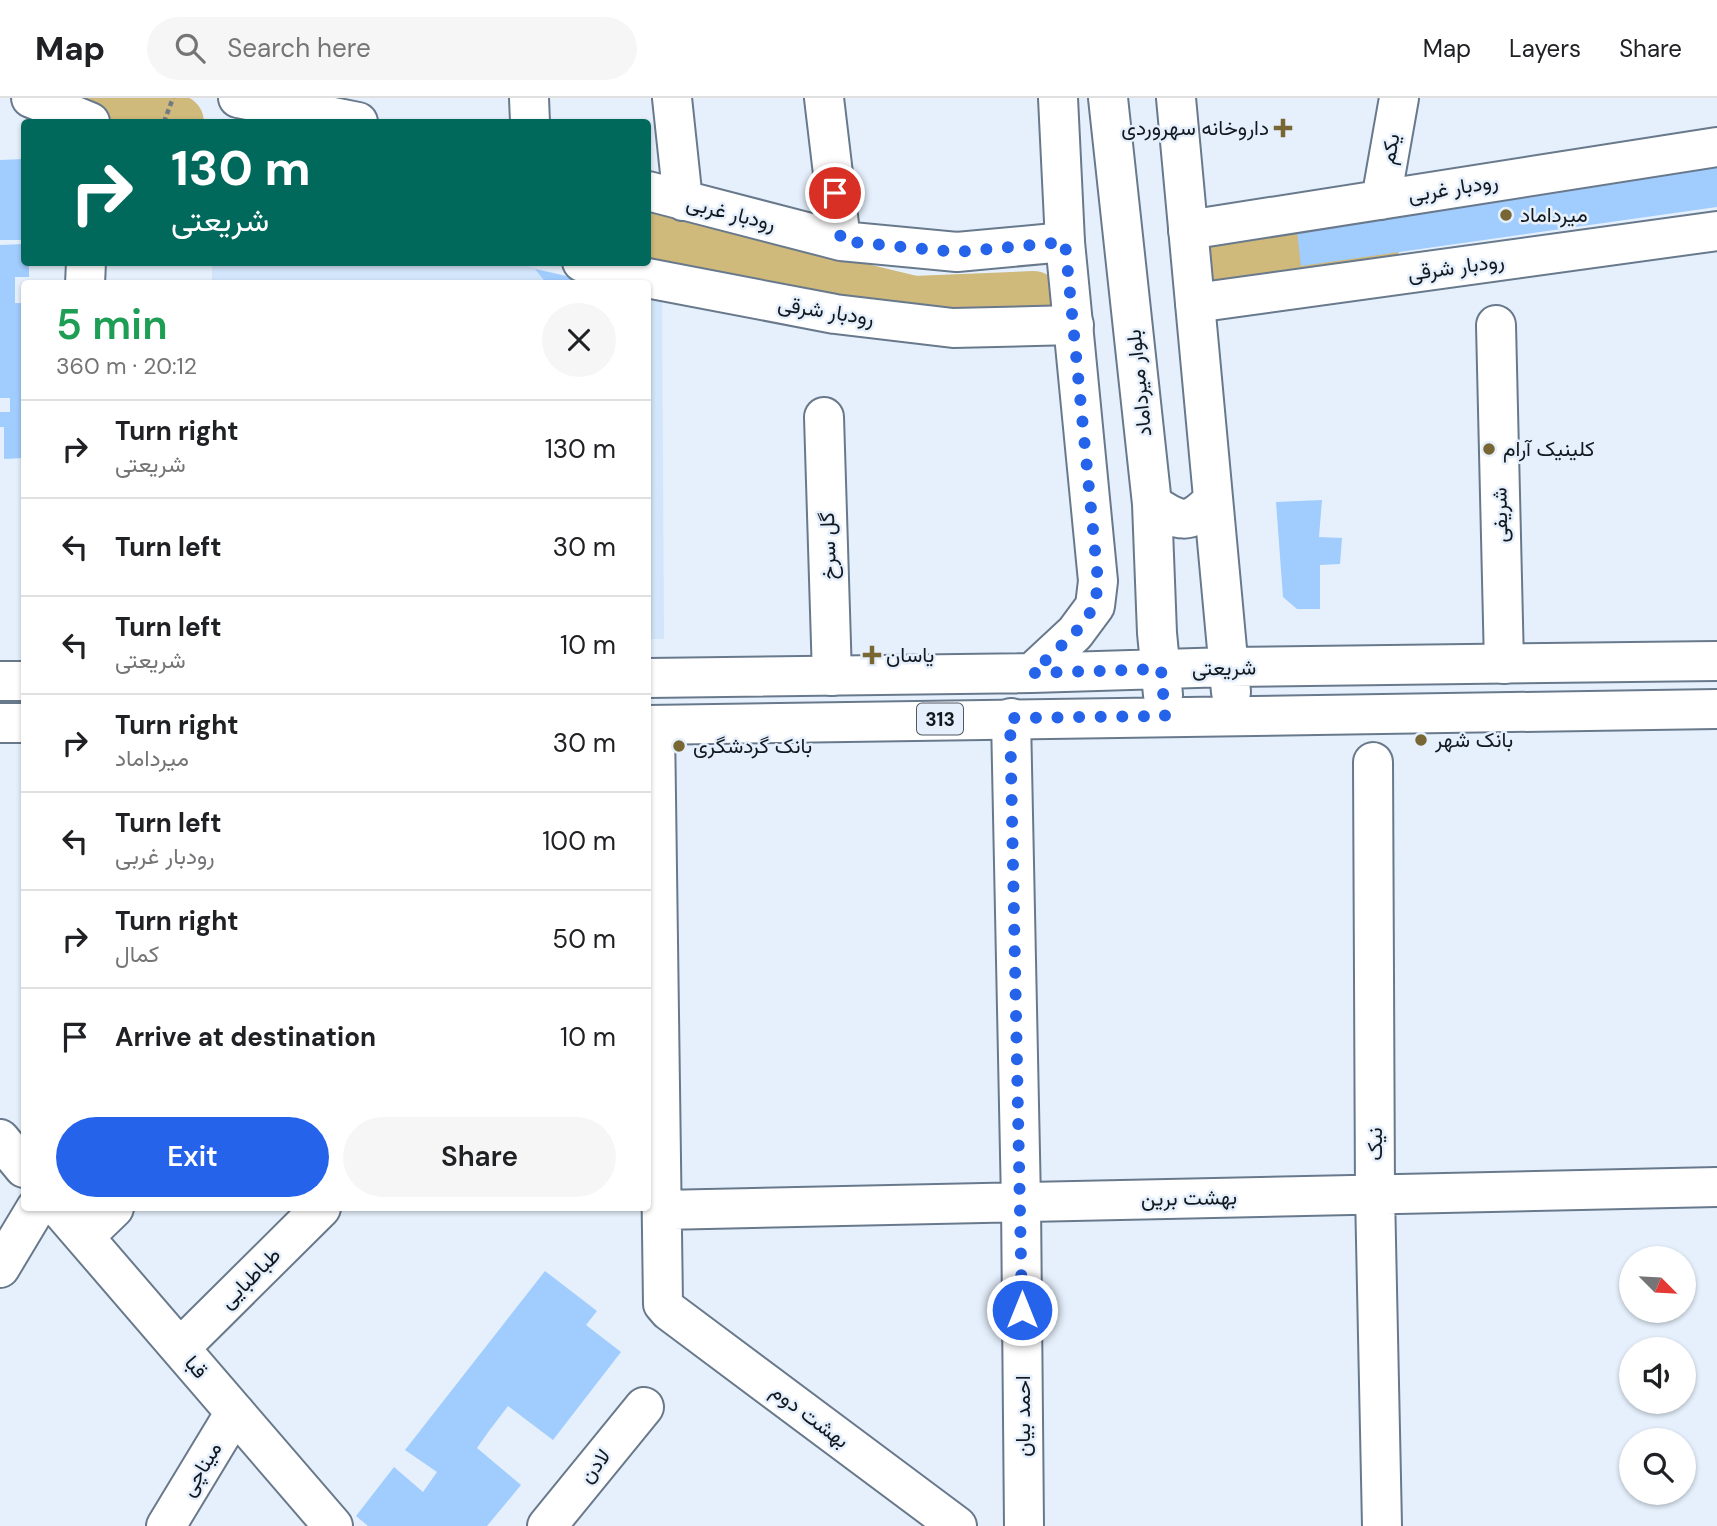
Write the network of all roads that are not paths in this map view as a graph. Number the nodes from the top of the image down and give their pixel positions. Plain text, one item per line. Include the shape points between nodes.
1 (31, 98) edge
2 (238, 98) edge
3 (528, 98) edge
4 (672, 98) edge
5 (824, 98) edge
6 (1058, 98) edge
7 (1108, 98) edge
8 (1176, 98) edge
9 (1399, 98) edge
10 (350, 114) edge
11 (83, 119) edge
12 (530, 119) edge
13 (1715, 141) edge
14 (665, 196) edge
15 (1381, 200) junction
16 (1188, 230) junction
17 (1717, 232) edge
18 (841, 241) junction
19 (1065, 242) junction
20 (598, 266) edge
21 (1195, 303) junction
22 (1074, 325) junction
23 (1496, 325) dead end
24 (824, 417) dead end
25 (1212, 501) junction
26 (1152, 504) junction
27 (1717, 661) edge
28 (1504, 664) junction
29 (1229, 667) junction
30 (1161, 669) junction
31 (1032, 673) junction
32 (832, 676) junction
33 (651, 678) edge
34 (0, 681) edge
35 (21, 681) edge
36 (1717, 709) edge
37 (1233, 715) junction
38 (1165, 716) junction
39 (1010, 718) junction
40 (0, 723) edge
41 (21, 723) edge
42 (651, 725) edge
43 (1373, 762) dead end
44 (0, 1139) edge
45 (21, 1164) edge
46 (1717, 1187) edge
47 (1375, 1193) junction
48 (1021, 1202) junction
49 (662, 1210) junction
50 (34, 1211) edge
51 (62, 1211) edge
52 (111, 1211) edge
53 (318, 1211) edge
54 (84, 1237) junction
55 (0, 1268) edge
56 (180, 1348) junction
57 (644, 1406) dead end
58 (235, 1412) junction
59 (166, 1526) edge
60 (333, 1526) edge
61 (547, 1526) edge
62 (957, 1526) edge
63 (1024, 1526) edge
64 (1382, 1526) edge

1 - 11 street
2 - 10 street
3 - 12 street
4 - 14 street
5 - 18 street
6 - 19 street
7 - 26 street, بلوار میرداماد
8 - 16 street
9 - 15 street, یکم
13 - 15 street, رودبار غربی
14 - 18 street, رودبار غربی
15 - 16 street, رودبار غربی
16 - 21 street
17 - 21 street, رودبار شرقی
18 - 19 street, رودبار غربی via 957,252
19 - 22 street
20 - 22 street, رودبار شرقی via 835,314 953,328
21 - 25 street
22 - 31 street via 1098,581 1095,606 1075,633
23 - 28 street, شریفی
24 - 32 street, گل سرخ
25 - 26 street via 1197,516 1184,520
25 - 29 street
26 - 30 street, بلوار میرداماد
27 - 28 street, شریعتی / 313
28 - 29 street, شریعتی / 313
29 - 30 street, شریعتی / 313
29 - 37 street
30 - 31 street, شریعتی / 313
30 - 38 street, بلوار میرداماد
31 - 32 street, شریعتی / 313
32 - 33 street, شریعتی / 313
34 - 35 street
36 - 37 street, 313
37 - 38 street, 313
38 - 39 street, 313
39 - 42 street, 313
39 - 48 street, احمد بیان
40 - 41 street
42 - 49 street
43 - 47 street, نیک
44 - 45 street
46 - 47 street, بهشت برین
47 - 48 street, بهشت برین
47 - 64 street, نیک
48 - 49 street, بهشت برین
48 - 63 street, احمد بیان
49 - 62 street, بهشت دوم via 663,1304 669,1311
50 - 55 street
51 - 54 street, قبا
52 - 54 street
53 - 56 street, طباطبایی
54 - 56 street, قبا
56 - 58 street, قبا
57 - 61 street, لادن
58 - 59 street, میناچی
58 - 60 street, قبا

